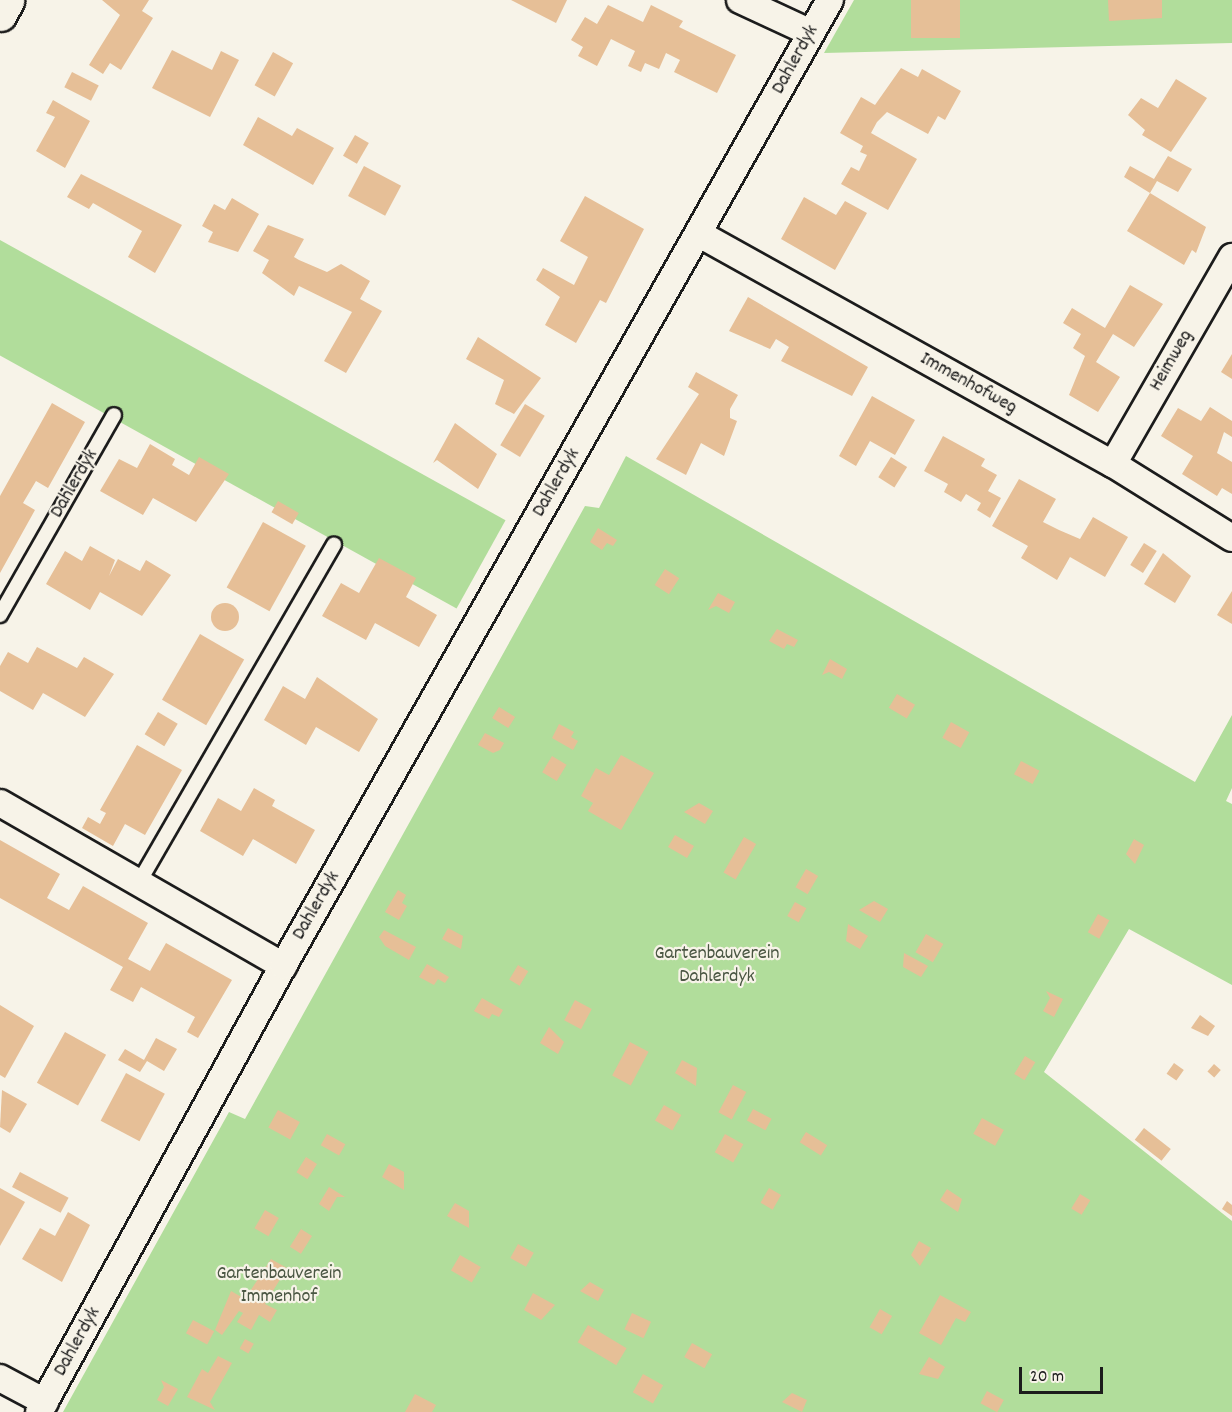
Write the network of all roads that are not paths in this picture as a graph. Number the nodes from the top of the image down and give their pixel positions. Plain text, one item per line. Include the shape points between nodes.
1 (7, 0) edge
2 (740, 0) edge
3 (830, 0) edge
4 (0, 14) edge
5 (811, 33) junction
6 (701, 235) junction
7 (1232, 257) edge
8 (114, 415) dead end
9 (1113, 464) junction
10 (1232, 538) edge
11 (334, 545) dead end
12 (0, 615) edge
13 (0, 803) edge
14 (138, 884) junction
15 (283, 966) junction
16 (0, 1378) edge
17 (42, 1407) edge

1 - 4 main road
2 - 5 street
3 - 5 street, Dahlerdyk
5 - 6 street, Dahlerdyk
6 - 9 street, Immenhofweg
6 - 15 street, Dahlerdyk
7 - 9 street, Heimweg
8 - 12 lane, Dahlerdyk
9 - 10 street, Immenhofweg
11 - 14 lane
13 - 14 street
14 - 15 street
15 - 17 street, Dahlerdyk
16 - 17 street, Dahlerdyk

